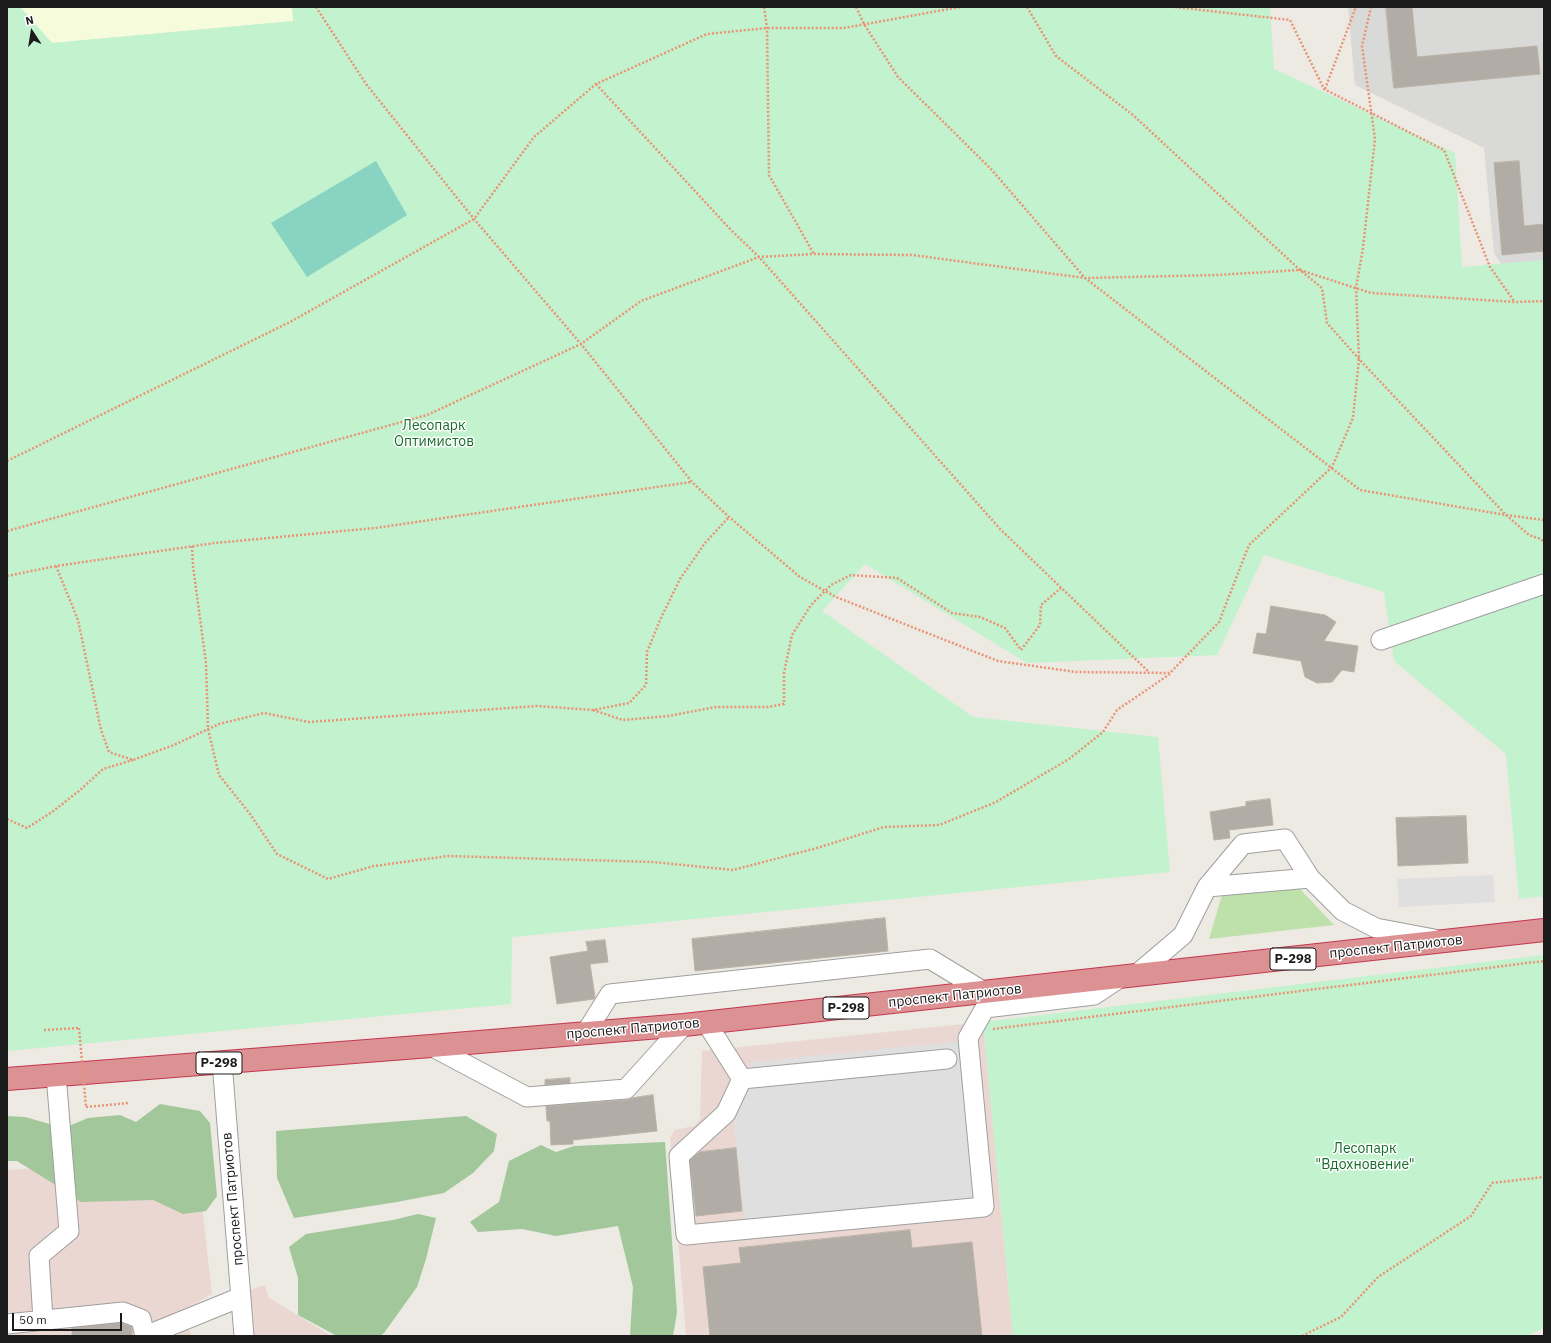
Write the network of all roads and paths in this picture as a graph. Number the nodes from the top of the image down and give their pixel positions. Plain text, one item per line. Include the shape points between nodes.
1 (316, 7) edge
2 (764, 7) edge
3 (856, 7) edge
4 (960, 7) edge
5 (1027, 7) edge
6 (1175, 7) edge
7 (1356, 7) edge
8 (1371, 7) edge
9 (864, 24) junction
10 (767, 28) junction
11 (596, 84) junction
12 (1324, 89) junction
13 (1371, 113) junction
14 (474, 219) junction
15 (814, 254) junction
16 (759, 257) junction
17 (1300, 270) junction
18 (1085, 278) junction
19 (1356, 288) junction
20 (1544, 301) edge
21 (1515, 302) junction
22 (581, 344) junction
23 (1360, 360) junction
24 (7, 461) edge
25 (1332, 468) junction
26 (692, 482) junction
27 (1506, 515) junction
28 (729, 517) junction
29 (1544, 520) edge
30 (7, 531) edge
31 (1544, 542) edge
32 (192, 546) junction
33 (56, 566) junction
34 (7, 576) edge
35 (1544, 584) edge
36 (1061, 588) junction
37 (825, 591) junction
38 (1381, 640) dead end
39 (1149, 672) junction
40 (1170, 673) junction
41 (593, 710) junction
42 (208, 729) junction
43 (133, 760) junction
44 (7, 819) edge
45 (1310, 878) junction
46 (1207, 887) junction
47 (1544, 930) edge
48 (1450, 942) junction
49 (1544, 961) edge
50 (1129, 976) junction
51 (986, 993) junction
52 (706, 1022) junction
53 (684, 1025) junction
54 (44, 1030) dead end
55 (585, 1034) junction
56 (970, 1034) junction
57 (431, 1046) junction
58 (947, 1059) dead end
59 (222, 1062) junction
60 (56, 1075) junction
61 (7, 1079) edge
62 (742, 1079) junction
63 (129, 1103) dead end
64 (1544, 1177) edge
65 (241, 1297) junction
66 (43, 1320) junction
67 (7, 1324) edge
68 (145, 1336) edge
69 (244, 1336) edge
70 (1302, 1336) edge

1 - 14 path via 366,84
2 - 10 path
3 - 9 path
4 - 9 path
5 - 17 path via 1056,56 1133,115
6 - 12 path via 1290,20
7 - 12 path
8 - 13 path via 1362,46
9 - 10 path via 844,28
9 - 18 path via 898,77 991,169
10 - 11 path via 707,34
10 - 15 path via 769,175
11 - 14 path via 534,137
11 - 16 path
12 - 13 path
13 - 19 path via 1375,139
13 - 21 path via 1444,150 1490,267
14 - 22 path
14 - 24 path via 290,322
15 - 16 path
15 - 18 path via 912,255
16 - 22 path via 641,301
16 - 36 path via 1001,530
17 - 18 path
17 - 19 path
17 - 23 path via 1322,288 1327,323
18 - 25 path
19 - 21 path via 1372,294
19 - 23 path
20 - 21 path
22 - 26 path
22 - 30 path via 427,415
23 - 25 path via 1353,418
23 - 27 path
25 - 27 path via 1360,490
25 - 40 path via 1249,545 1219,622
26 - 28 path
26 - 32 path via 375,528
27 - 29 path
27 - 31 path via 1529,535
28 - 37 path via 800,577
28 - 41 path via 705,543 676,586 647,652 646,686 629,703
32 - 33 path
32 - 42 path via 206,663
33 - 34 path
33 - 43 path via 78,620 101,730 109,752
35 - 38 street
36 - 37 path via 1041,605 1040,625 1021,650 1005,628 980,616 952,612 897,578 851,575
36 - 39 path
37 - 39 path via 836,598 998,661 1076,672
37 - 41 path via 810,605 792,635 784,673 784,704 768,707 716,707 668,716 623,720
39 - 40 path
40 - 42 path via 1117,710 1103,732 1069,759 996,802 939,825 884,827 733,870 653,862 448,856 374,866 328,879 277,854 219,774
41 - 42 path via 537,706 309,722 264,713
42 - 43 path
43 - 44 path via 103,769 52,812 27,828
45 - 46 street
45 - 46 street via 1284,839 1243,844
45 - 48 street via 1342,911 1376,928
46 - 50 street via 1183,936
47 - 48 highway, проспект Патриотов / Р-298
48 - 50 highway, проспект Патриотов / Р-298
49 - 56 path via 988,1029
50 - 51 highway, проспект Патриотов / Р-298
50 - 56 street via 1094,995 984,1008
51 - 52 highway, проспект Патриотов / Р-298
51 - 55 street via 930,959 610,994
52 - 53 highway, проспект Патриотов / Р-298
52 - 62 street
53 - 55 highway, проспект Патриотов / Р-298
53 - 57 street via 626,1089 527,1098
54 - 63 path, bridge via 79,1028 86,1107
55 - 57 highway, проспект Патриотов / Р-298
56 - 62 street via 968,1038 984,1207 686,1235 679,1156 726,1112
57 - 59 highway, проспект Патриотов / Р-298
58 - 62 street
59 - 60 highway, проспект Патриотов / Р-298
59 - 65 street, проспект Патриотов
60 - 61 highway, проспект Патриотов / Р-298
60 - 66 street via 69,1231 39,1256
64 - 70 path via 1492,1183 1471,1216 1378,1277 1341,1317
65 - 68 street
65 - 69 street, проспект Патриотов
66 - 67 street
66 - 68 street via 123,1312 141,1319

